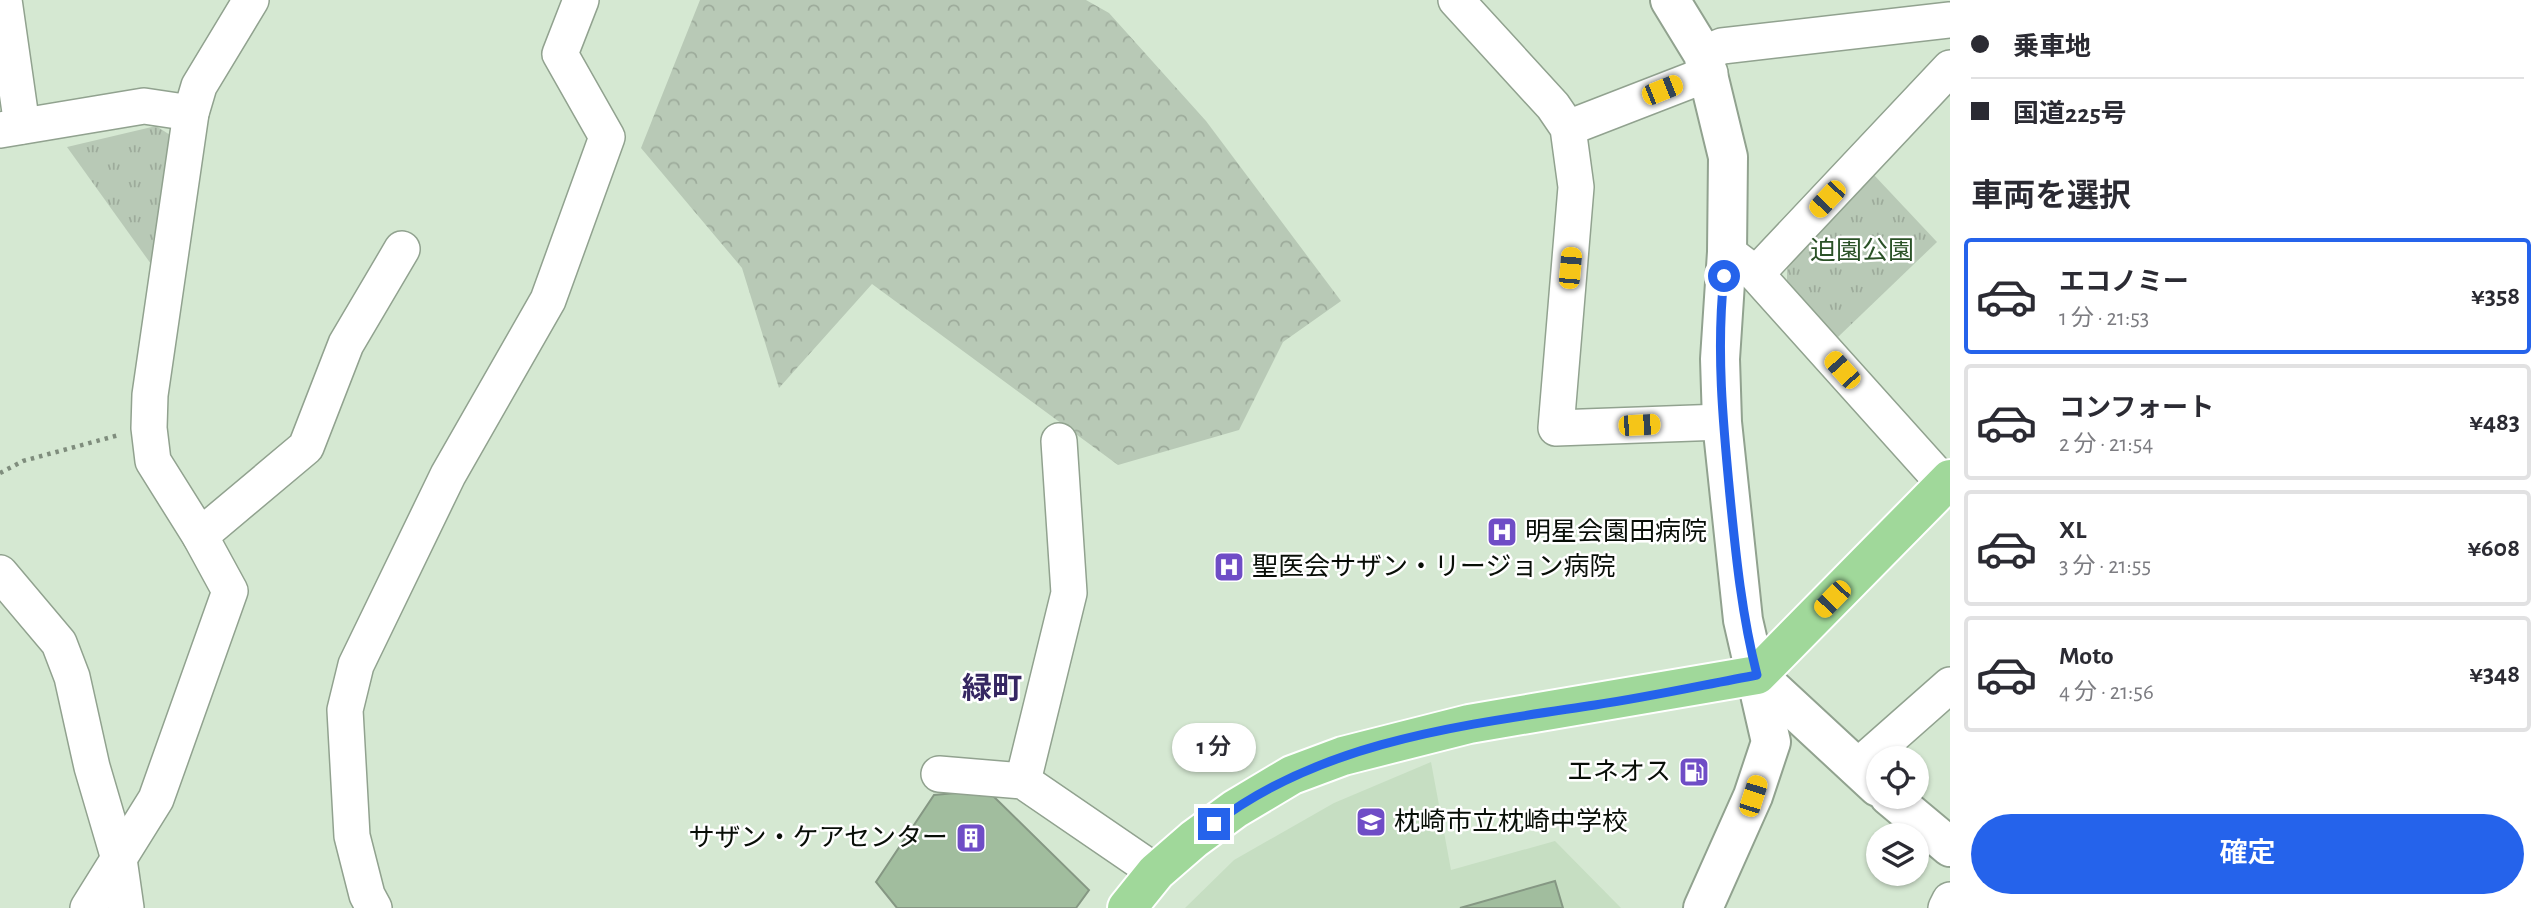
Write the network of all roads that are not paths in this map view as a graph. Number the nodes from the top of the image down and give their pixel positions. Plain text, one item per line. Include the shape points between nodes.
1 (4, 0) edge
2 (251, 0) edge
3 (581, 0) edge
4 (1456, 0) edge
5 (1670, 0) edge
6 (1950, 20) edge
7 (1707, 63) junction
8 (1950, 68) edge
9 (191, 113) junction
10 (11, 128) edge
11 (1568, 128) junction
12 (402, 248) dead end
13 (1742, 263) junction
14 (1722, 422) junction
15 (1059, 441) dead end
16 (1948, 484) edge
17 (200, 536) junction
18 (0, 573) edge
19 (1757, 675) junction
20 (1950, 685) edge
21 (1896, 746) edge
22 (939, 775) dead end
23 (1866, 777) edge
24 (1023, 781) junction
25 (1905, 809) edge
26 (1950, 847) edge
27 (119, 859) junction
28 (1156, 872) junction
29 (1950, 901) edge
30 (88, 908) edge
31 (126, 908) edge
32 (374, 908) edge
33 (1128, 908) edge
34 (1703, 908) edge
35 (1946, 908) edge

1 - 10 street
2 - 9 street via 199,86
3 - 32 street via 560,54 607,137 548,300 448,475 356,665 345,710 352,836
4 - 11 street
5 - 7 street
6 - 7 street via 1722,46
7 - 11 street
7 - 13 street via 1728,157
8 - 13 street
9 - 10 street via 144,106
9 - 17 street via 149,428 153,461
11 - 14 street via 1577,187 1556,428
12 - 17 street via 346,344 306,447
13 - 14 street via 1721,301
13 - 16 street
14 - 19 street via 1743,620
15 - 24 street via 1069,593
16 - 19 highway
17 - 27 street via 230,591 156,799
18 - 27 street via 59,643
19 - 23 street
19 - 28 highway via 1469,724 1343,757 1292,775 1235,808
19 - 34 street via 1770,742 1753,796
20 - 21 street
22 - 24 street
24 - 28 street
25 - 26 street
27 - 30 street
27 - 31 street
28 - 33 highway
29 - 35 street

